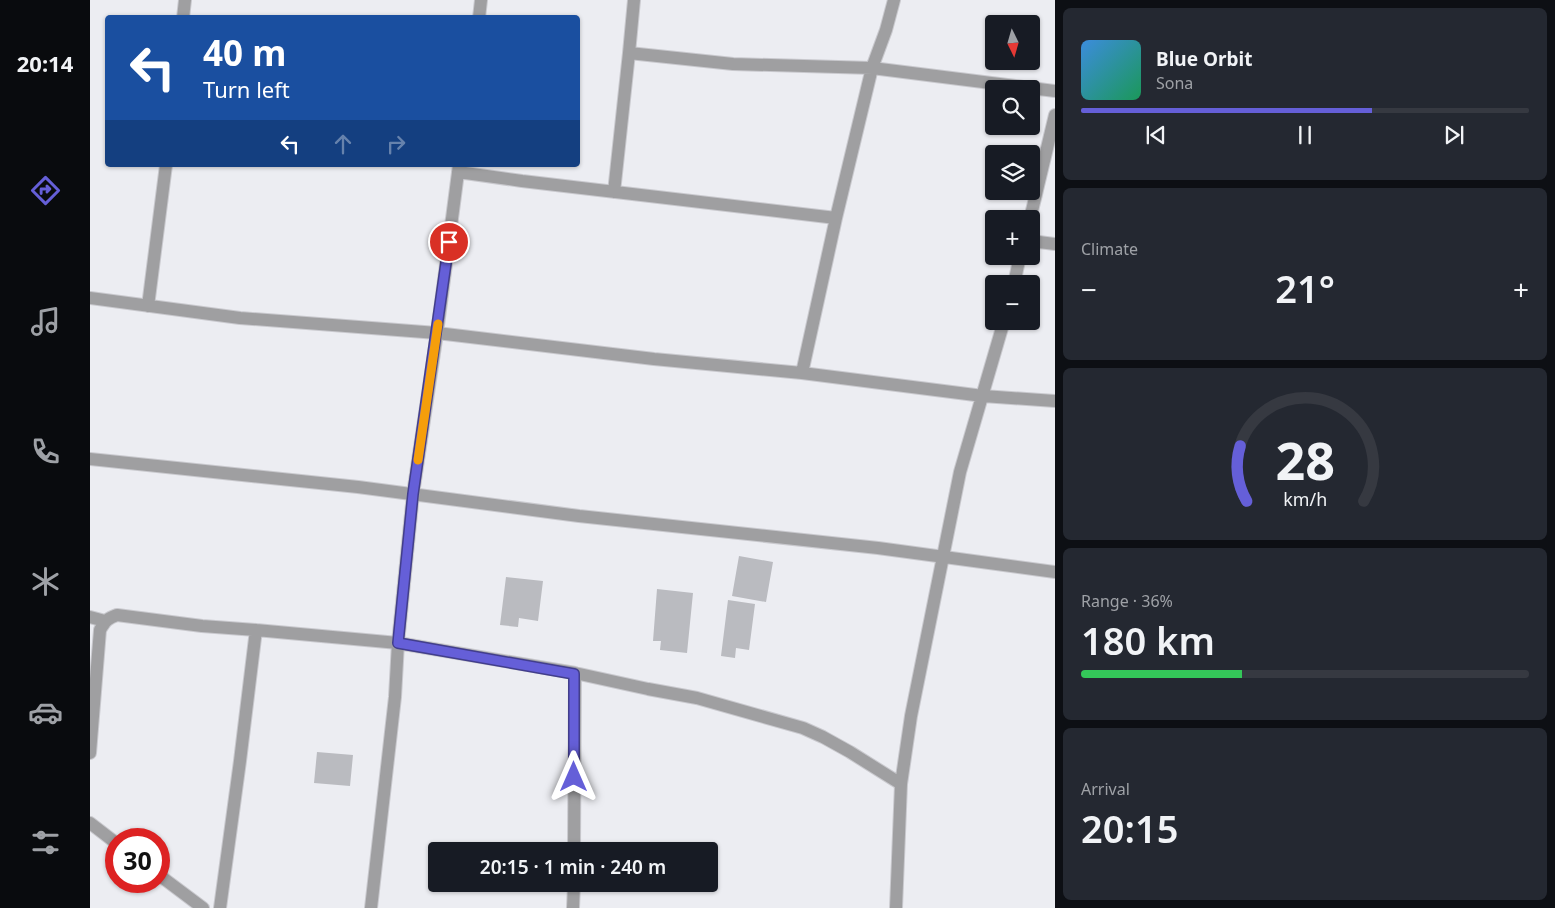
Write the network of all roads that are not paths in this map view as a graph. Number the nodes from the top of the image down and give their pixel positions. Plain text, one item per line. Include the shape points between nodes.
1 (185, 0) edge
2 (481, 0) edge
3 (634, 0) edge
4 (894, 0) edge
5 (183, 15) edge
6 (479, 15) edge
7 (629, 53) junction
8 (872, 68) junction
9 (1055, 91) edge
10 (1055, 115) edge
11 (166, 167) edge
12 (459, 168) edge
13 (614, 192) junction
14 (1032, 210) edge
15 (836, 218) junction
16 (1040, 242) edge
17 (1055, 244) edge
18 (90, 298) edge
19 (148, 306) junction
20 (1001, 330) edge
21 (437, 333) junction
22 (802, 373) junction
23 (983, 396) junction
24 (1055, 401) edge
25 (90, 460) edge
26 (413, 494) junction
27 (942, 556) junction
28 (1055, 572) edge
29 (90, 617) edge
30 (105, 621) junction
31 (256, 630) junction
32 (398, 643) junction
33 (574, 674) junction
34 (90, 754) edge
35 (901, 784) junction
36 (90, 824) edge
37 (105, 835) edge
38 (574, 842) edge
39 (170, 883) edge
40 (574, 892) edge
41 (203, 908) edge
42 (220, 908) edge
43 (371, 908) edge
44 (574, 908) edge
45 (896, 908) edge

1 - 5 street
2 - 6 street
3 - 7 street
4 - 8 street
7 - 8 street via 733,64
7 - 13 street
8 - 9 street
8 - 15 street
10 - 14 street
11 - 19 street
12 - 13 street via 522,181
12 - 21 street
13 - 15 street
15 - 22 street
16 - 17 street
18 - 19 street
19 - 21 street via 240,318
20 - 23 street
21 - 22 street
21 - 26 street
22 - 23 street
23 - 24 street
23 - 27 street via 960,472
25 - 26 street
26 - 27 street via 579,516
26 - 32 street
27 - 28 street
27 - 35 street via 910,716
29 - 30 street
30 - 31 street via 117,615
30 - 34 street via 100,630
31 - 32 street
31 - 42 street
32 - 33 street
32 - 43 street
33 - 35 street via 698,698 802,728 850,752
33 - 38 street
35 - 45 street
36 - 37 street
39 - 41 street
40 - 44 street

